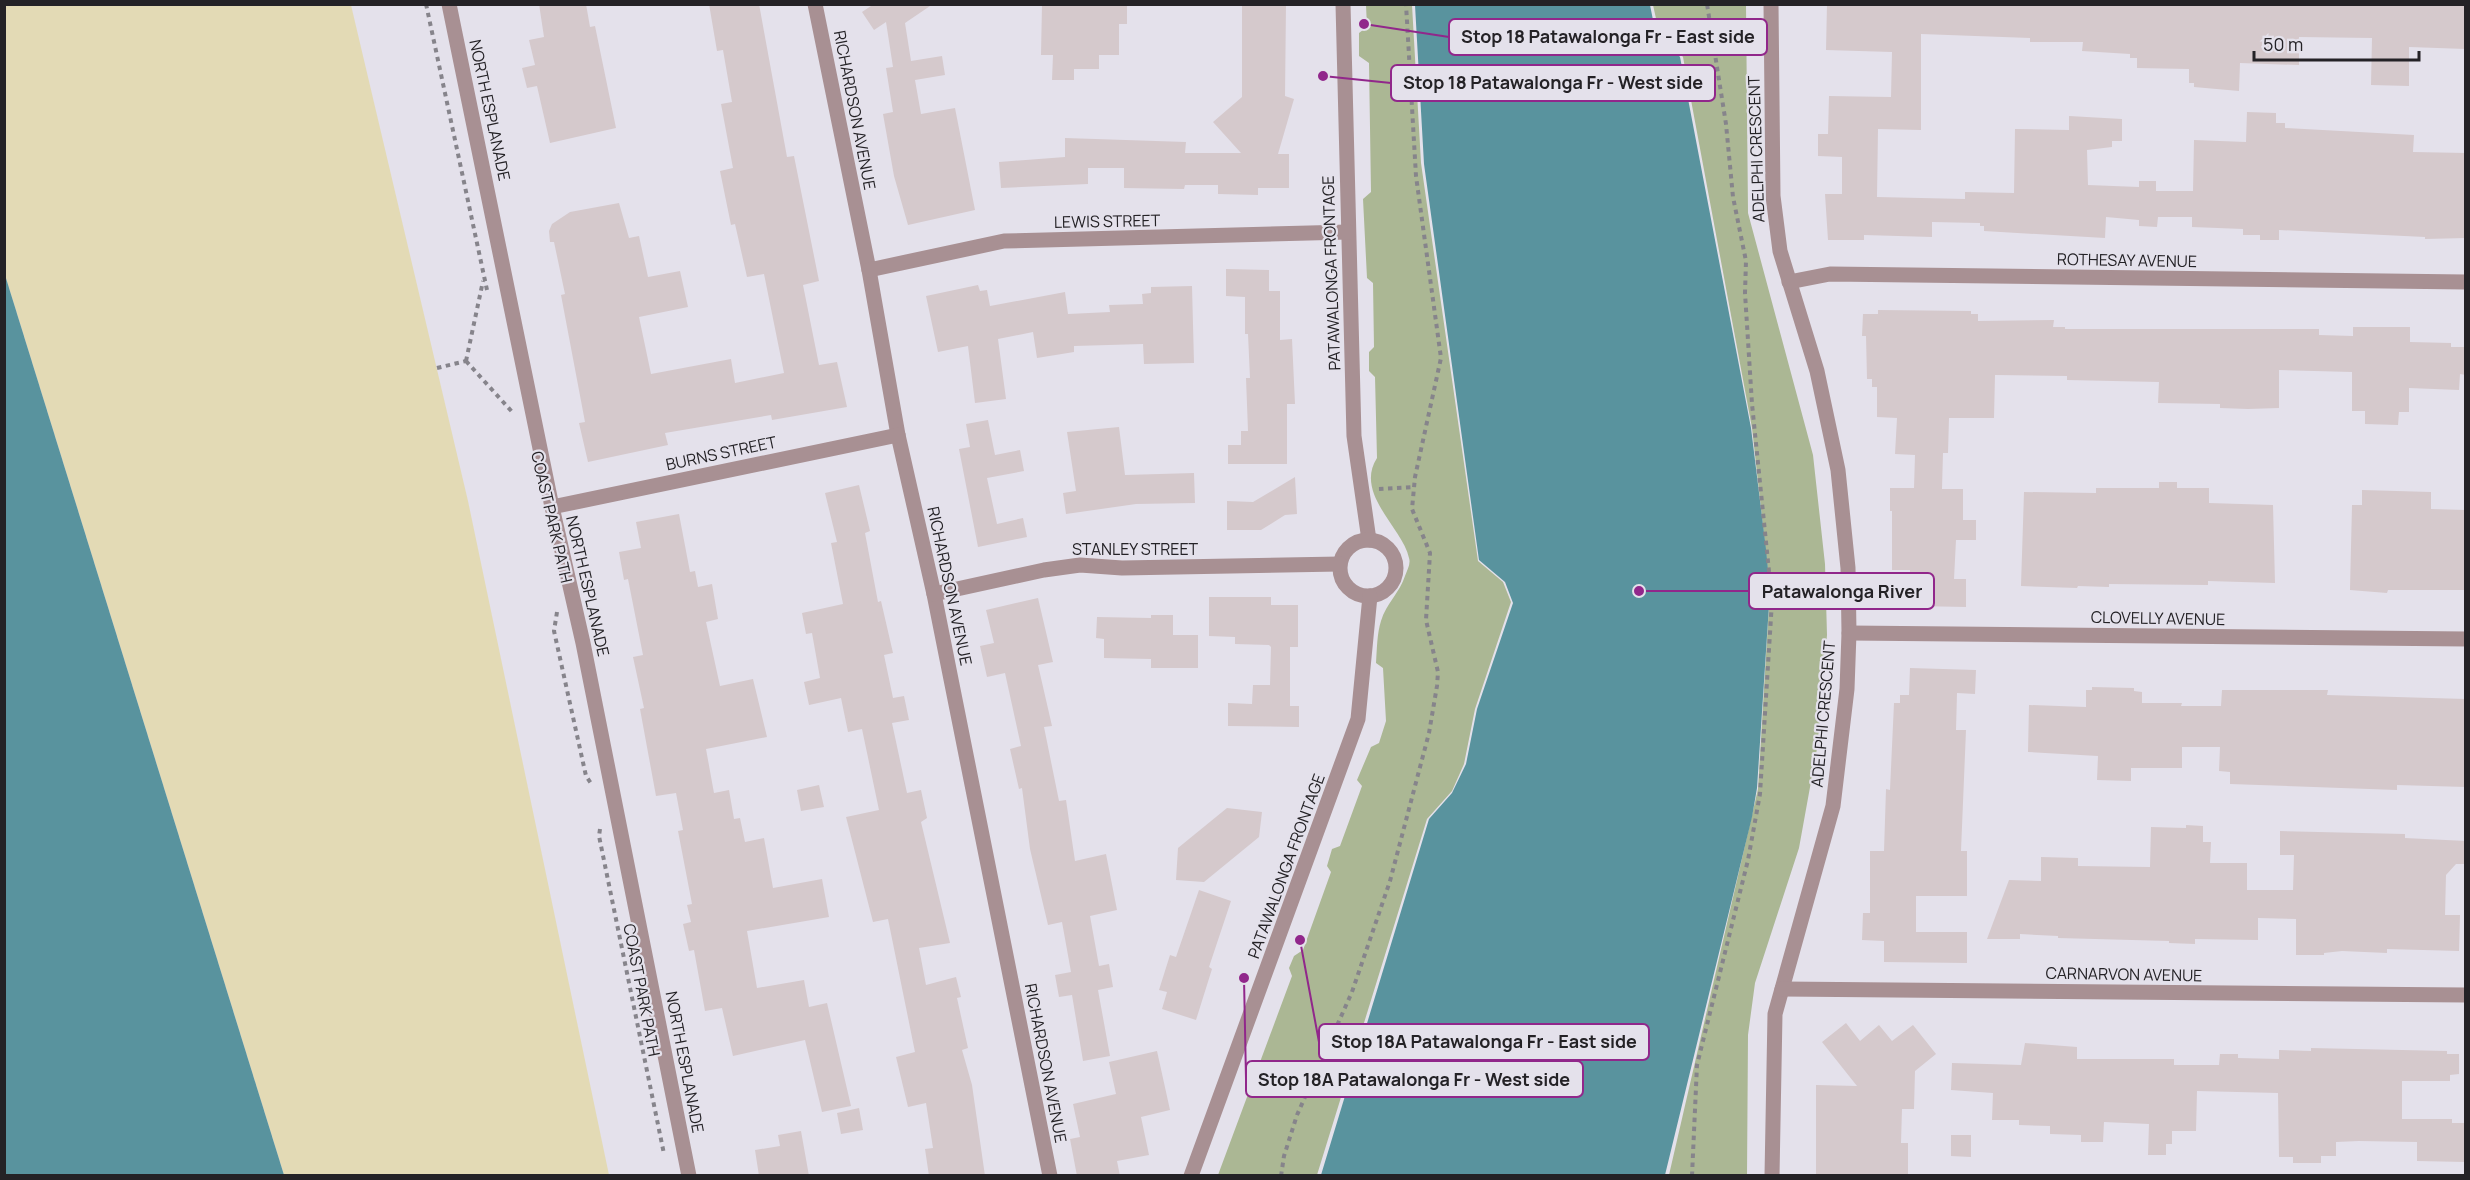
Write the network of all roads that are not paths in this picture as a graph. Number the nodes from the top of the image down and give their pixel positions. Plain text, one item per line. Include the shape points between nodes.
1 (449, 4) edge
2 (815, 4) edge
3 (1343, 4) edge
4 (1771, 4) edge
5 (1348, 232) junction
6 (869, 270) junction
7 (1789, 282) junction
8 (2466, 282) edge
9 (898, 435) junction
10 (552, 507) junction
11 (1369, 540) junction
12 (1340, 564) junction
13 (934, 594) junction
14 (1370, 596) junction
15 (1849, 633) junction
16 (2466, 639) edge
17 (1782, 989) junction
18 (2466, 995) edge
19 (689, 1176) edge
20 (1050, 1176) edge
21 (1191, 1176) edge
22 (1772, 1176) edge

1 - 10 street, NORTH ESPLANADE
2 - 6 street, RICHARDSON AVENUE
3 - 5 street, PATAWALONGA FRONTAGE
4 - 7 street, ADELPHI CRESCENT via 1773,196
5 - 6 street, LEWIS STREET via 1004,242
5 - 11 street, PATAWALONGA FRONTAGE via 1354,436
6 - 9 street, RICHARDSON AVENUE
7 - 8 street, ROTHESAY AVENUE via 1830,274
7 - 15 street, ADELPHI CRESCENT via 1817,371 1838,470 1848,568
9 - 10 street, BURNS STREET
9 - 13 street, RICHARDSON AVENUE
10 - 19 street, NORTH ESPLANADE
11 - 12 street via 1353,544
11 - 14 street via 1390,552 1395,568 1385,590
12 - 13 street, STANLEY STREET via 1122,568 1080,565
12 - 14 street via 1347,587
13 - 20 street, RICHARDSON AVENUE
14 - 21 street, PATAWALONGA FRONTAGE via 1358,719
15 - 16 street, CLOVELLY AVENUE
15 - 17 street, ADELPHI CRESCENT via 1847,689 1833,806
17 - 18 street, CARNARVON AVENUE
17 - 22 street, ADELPHI CRESCENT via 1775,1014

